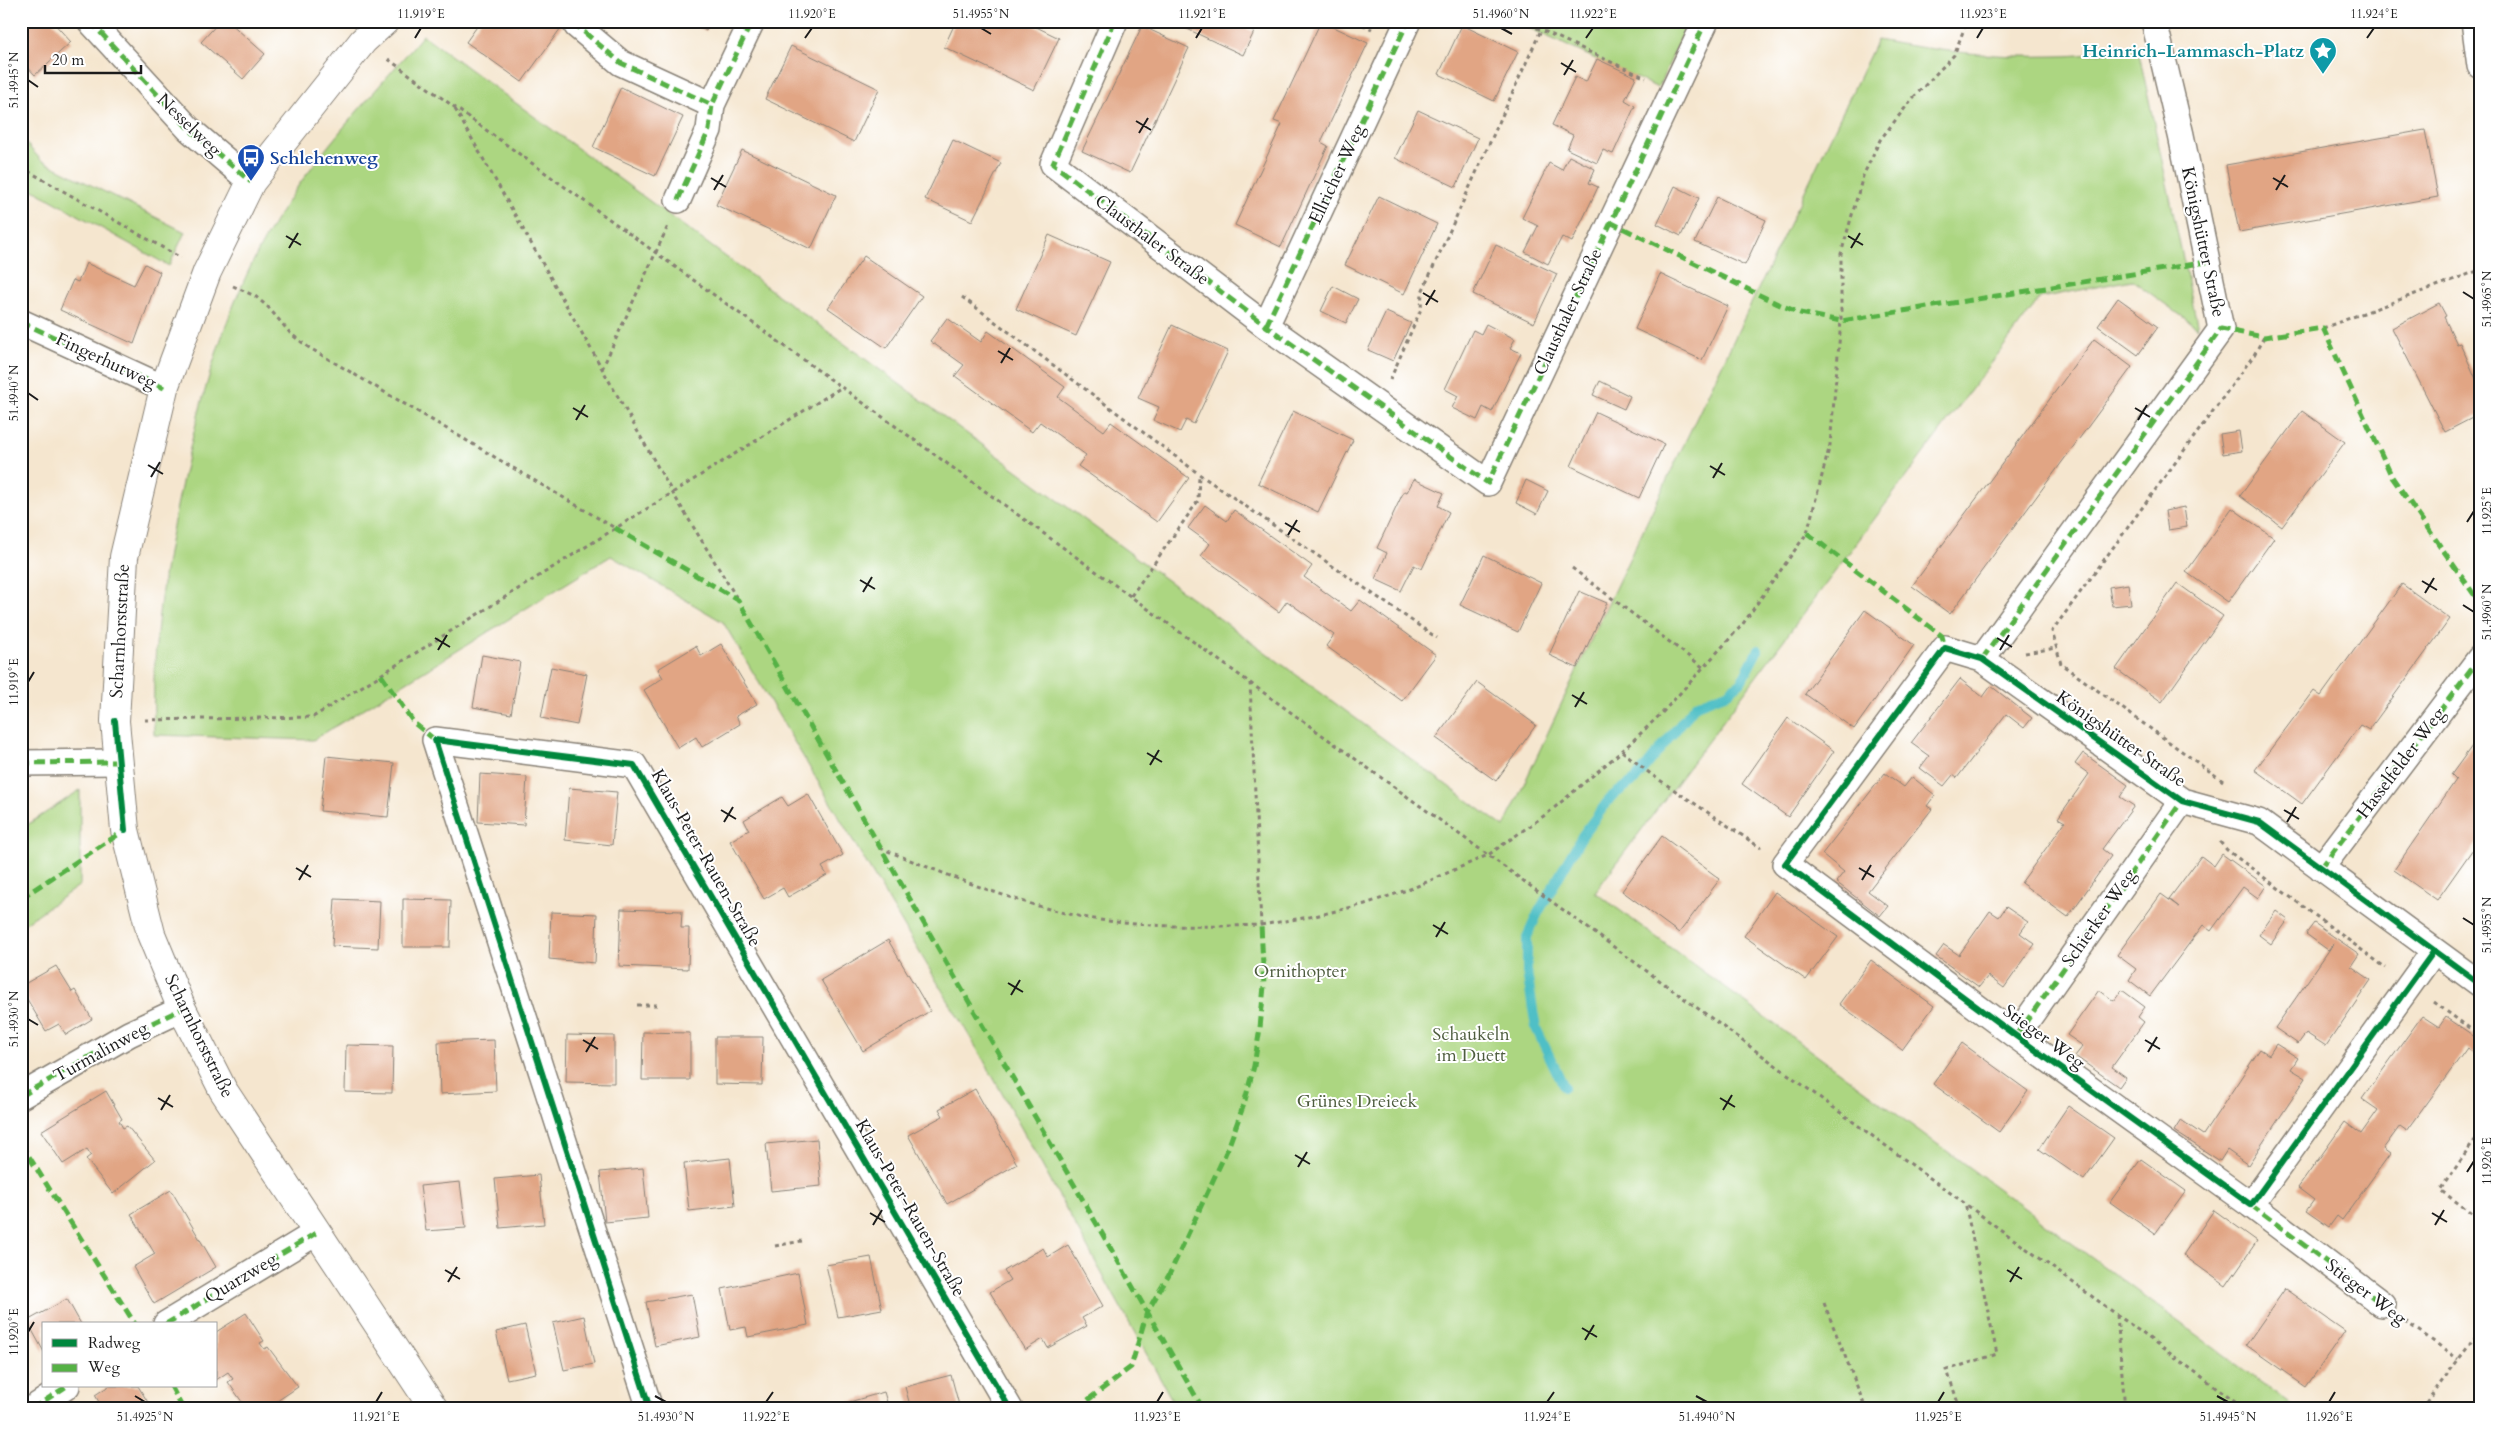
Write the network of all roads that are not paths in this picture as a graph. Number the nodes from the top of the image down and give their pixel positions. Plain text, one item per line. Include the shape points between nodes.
1 (90, 21) edge
2 (385, 21) edge
3 (574, 21) edge
4 (752, 21) edge
5 (1115, 21) edge
6 (1408, 21) edge
7 (1706, 21) edge
8 (2154, 21) edge
9 (2474, 21) edge
10 (2480, 66) edge
11 (712, 106) junction
12 (251, 182) junction
13 (678, 200) dead end
14 (21, 322) edge
15 (1266, 326) junction
16 (164, 388) junction
17 (2480, 658) edge
18 (1982, 659) junction
19 (21, 762) edge
20 (118, 762) junction
21 (2182, 801) junction
22 (1785, 864) joint
23 (2322, 868) junction
24 (2434, 951) junction
25 (2480, 984) edge
26 (182, 1009) junction
27 (2016, 1036) junction
28 (21, 1096) edge
29 (2251, 1205) junction
30 (316, 1233) junction
31 (2382, 1304) road end
32 (169, 1322) edge
33 (64, 1388) edge
34 (32, 1409) edge
35 (434, 1409) edge
36 (650, 1409) edge
37 (1010, 1409) edge

1 - 12 street, Nesselweg via 189,129
2 - 12 street, Scharnhorststraße via 363,41
3 - 11 street via 621,63
4 - 11 street
5 - 15 street, Clausthaler Straße via 1053,164
6 - 15 street, Ellricher Weg
7 - 15 street, Clausthaler Straße via 1488,483
8 - 18 street, Königshütter Straße via 2221,329
9 - 10 street
11 - 13 street via 709,130
12 - 16 street, Scharnhorststraße via 207,272
14 - 16 street, Fingerhutweg
16 - 20 street, Scharnhorststraße via 124,556 115,721
17 - 23 street, Hasselfelder Weg
18 - 21 street, Königshütter Straße
18 - 22 street, Königshütter Straße via 1945,648
19 - 20 street
20 - 26 street, Scharnhorststraße via 125,830 149,925
21 - 23 street, Königshütter Straße via 2258,822
21 - 27 street, Schierker Weg
22 - 27 street, Stieger Weg
23 - 24 street, Königshütter Straße
24 - 25 street, Königshütter Straße
24 - 29 street
26 - 28 street, Turmalinweg via 129,1034
26 - 30 street, Scharnhorststraße via 223,1090
27 - 29 street, Stieger Weg
29 - 31 street, Stieger Weg
30 - 32 street, Quarzweg
30 - 35 street, Scharnhorststraße
33 - 34 street
36 - 37 street, Klaus-Peter-Rauen-Straße via 435,740 634,766

